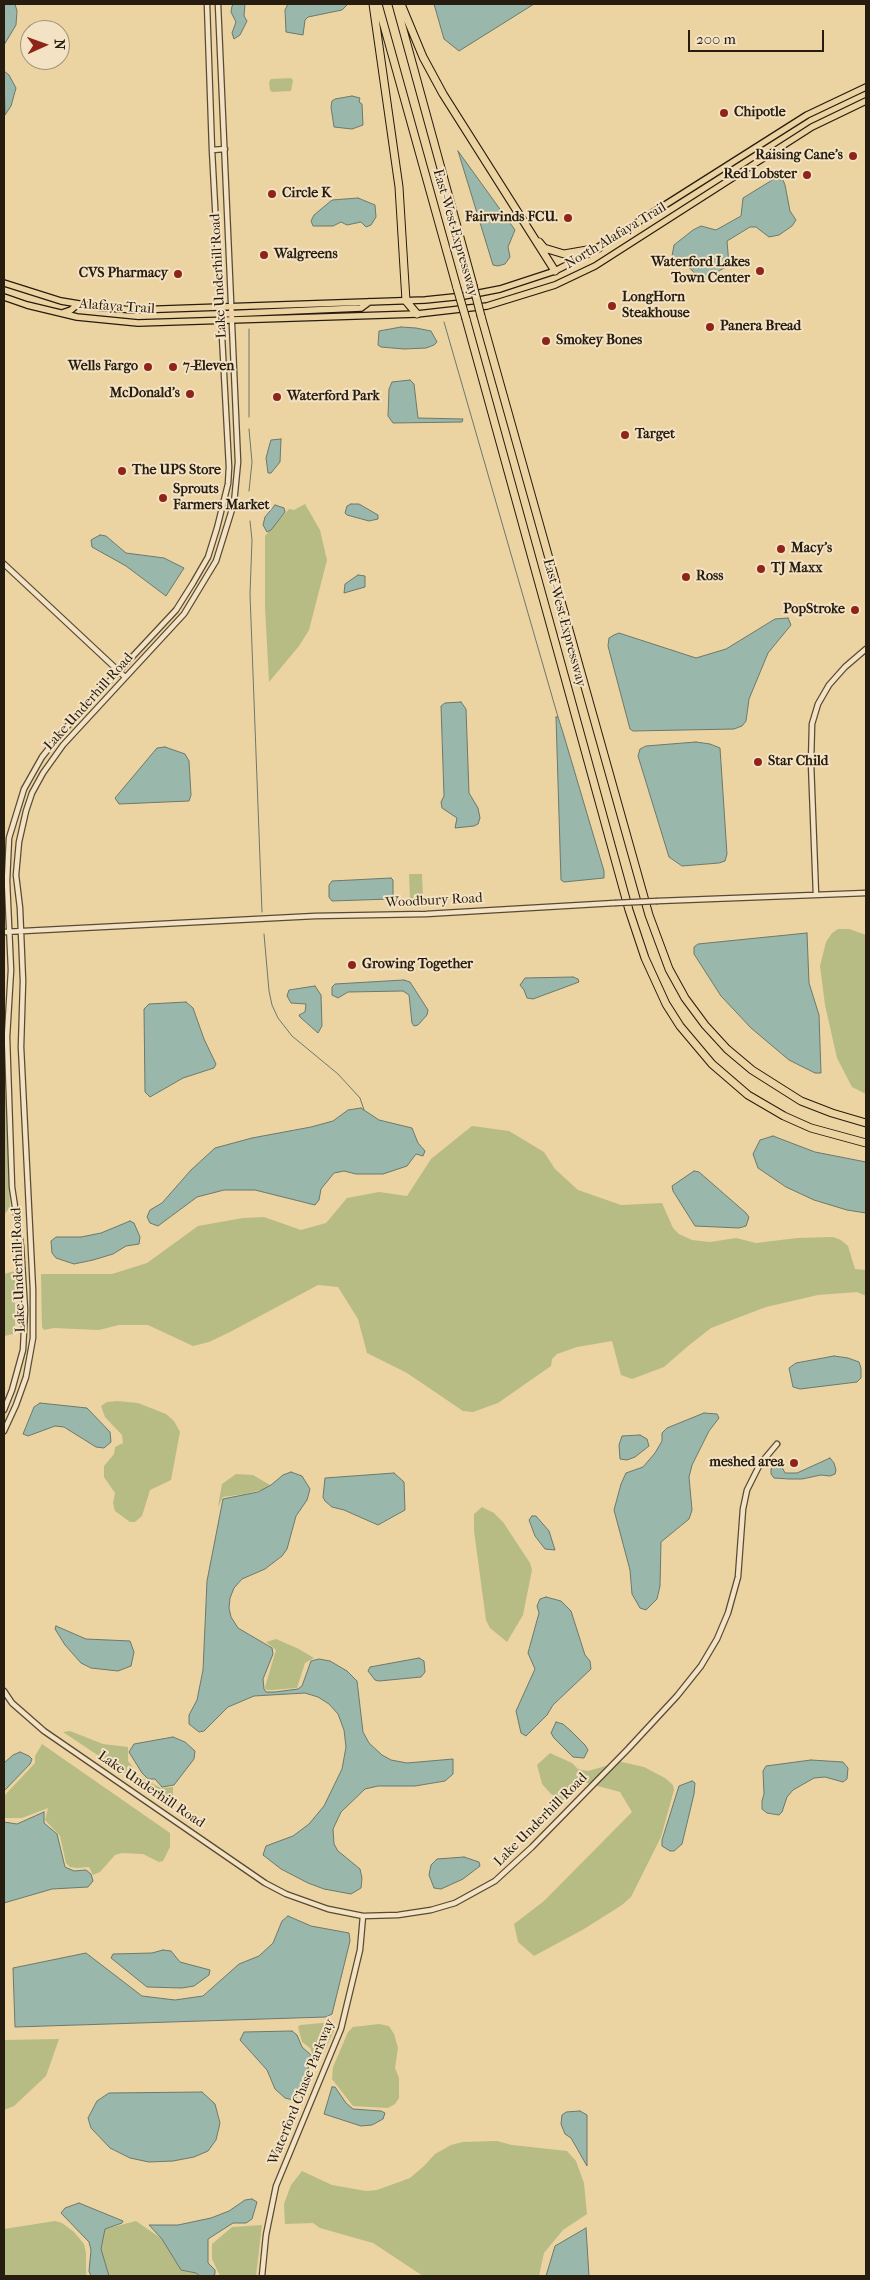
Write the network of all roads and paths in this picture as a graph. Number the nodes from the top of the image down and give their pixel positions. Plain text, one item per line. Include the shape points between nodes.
1 (207, 4) edge
2 (218, 4) edge
3 (373, 4) edge
4 (378, 4) edge
5 (396, 4) edge
6 (401, 4) edge
7 (866, 88) edge
8 (866, 101) edge
9 (225, 149) junction
10 (212, 150) junction
11 (532, 236) junction
12 (599, 248) junction
13 (554, 271) junction
14 (562, 282) junction
15 (4, 283) edge
16 (4, 297) edge
17 (406, 301) junction
18 (78, 304) junction
19 (221, 310) junction
20 (231, 310) junction
21 (60, 313) junction
22 (417, 314) junction
23 (232, 320) junction
24 (222, 321) junction
25 (4, 564) edge
26 (866, 648) edge
27 (119, 671) junction
28 (126, 677) junction
29 (866, 894) edge
30 (816, 896) junction
31 (21, 931) junction
32 (7, 932) edge
33 (866, 1123) edge
34 (866, 1143) edge
35 (4, 1410) edge
36 (4, 1431) edge
37 (777, 1444) dead end
38 (4, 1691) edge
39 (364, 1916) junction
40 (262, 2276) edge

1 - 10 street, Lake Underhill Road
2 - 9 street, Lake Underhill Road
3 - 17 highway via 399,187
4 - 34 highway, East-West Expressway, bridge via 645,958 680,1026 712,1064 748,1095 811,1128
5 - 33 highway, East-West Expressway, bridge via 649,915 669,969 705,1024 752,1070 801,1101
6 - 11 highway via 422,57
7 - 12 main road, North Alafaya Trail via 807,115
8 - 14 main road, North Alafaya Trail via 812,127 611,257
9 - 10 street
9 - 20 street, Lake Underhill Road
10 - 19 street, Lake Underhill Road
11 - 12 highway via 544,248 559,253
11 - 13 highway
12 - 13 main road, North Alafaya Trail
13 - 14 main road
13 - 17 main road, North Alafaya Trail via 481,293
14 - 22 main road, North Alafaya Trail via 487,306
15 - 18 main road, Alafaya Trail
16 - 21 main road, Alafaya Trail
17 - 20 main road, North Alafaya Trail
17 - 22 highway
18 - 19 main road, Alafaya Trail via 134,310
18 - 21 main road
19 - 20 main road, Alafaya Trail
19 - 24 street, Lake Underhill Road
20 - 23 street, Lake Underhill Road
21 - 24 main road, Alafaya Trail via 119,323
22 - 23 main road, North Alafaya Trail
23 - 24 main road, Alafaya Trail
23 - 28 street, Lake Underhill Road via 238,473 226,532 216,561 184,614
24 - 27 street, Lake Underhill Road via 229,467 218,528 208,557 176,610
25 - 27 street
26 - 30 street via 829,684 812,724
27 - 28 street
27 - 32 street, Lake Underhill Road via 62,732 42,757 24,789 10,838
28 - 31 street, Lake Underhill Road via 63,744 32,793 18,850 16,875
29 - 30 street, Woodbury Road
30 - 31 street, Woodbury Road, bridge
31 - 32 street, Woodbury Road
31 - 36 street, Lake Underhill Road via 21,1056 33,1338 26,1377
32 - 35 street, Lake Underhill Road via 11,970 7,1037 12,1187 21,1246 25,1310 23,1350
37 - 39 street, Lake Underhill Road via 756,1470 745,1496 739,1571 728,1613 717,1639 676,1696 532,1848 495,1881 439,1908 398,1915
38 - 39 street, Lake Underhill Road via 12,1703 44,1731 265,1883 308,1904
39 - 40 street, Waterford Chase Parkway via 360,1950 341,2029 276,2186

